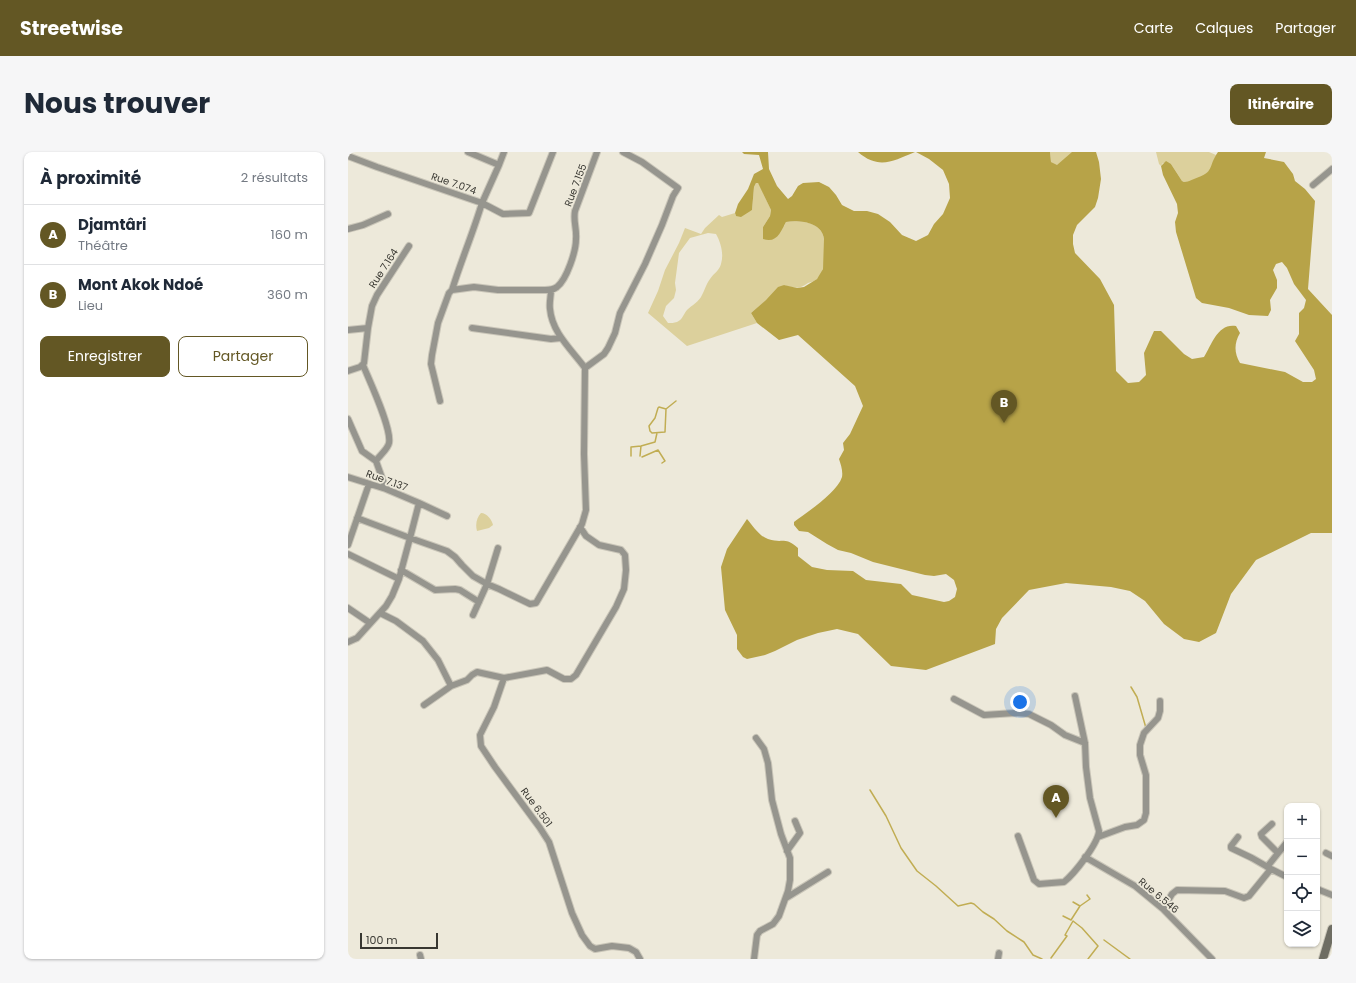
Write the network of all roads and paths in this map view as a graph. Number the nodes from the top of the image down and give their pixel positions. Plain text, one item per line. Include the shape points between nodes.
1 (468, 152) edge
2 (504, 152) edge
3 (553, 152) edge
4 (597, 152) edge
5 (623, 152) edge
6 (348, 156) edge
7 (499, 165) junction
8 (1332, 169) edge
9 (1313, 185) dead end
10 (482, 203) junction
11 (388, 214) dead end
12 (348, 229) edge
13 (409, 246) dead end
14 (452, 290) junction
15 (551, 290) junction
16 (368, 328) junction
17 (472, 328) dead end
18 (348, 330) edge
19 (561, 338) junction
20 (363, 365) junction
21 (585, 368) junction
22 (348, 371) edge
23 (440, 401) dead end
24 (348, 419) edge
25 (376, 460) junction
26 (348, 477) edge
27 (369, 484) junction
28 (386, 489) junction
29 (419, 503) junction
30 (447, 516) dead end
31 (357, 518) junction
32 (351, 527) edge
33 (580, 527) junction
34 (410, 538) junction
35 (348, 545) edge
36 (498, 548) dead end
37 (348, 554) edge
38 (401, 570) junction
39 (399, 579) junction
40 (487, 584) junction
41 (479, 602) junction
42 (348, 608) edge
43 (380, 612) junction
44 (473, 615) dead end
45 (370, 623) junction
46 (348, 642) edge
47 (504, 678) junction
48 (451, 686) junction
49 (1075, 696) dead end
50 (954, 699) dead end
51 (1160, 701) dead end
52 (424, 705) dead end
53 (756, 738) dead end
54 (1085, 743) junction
55 (795, 821) dead end
56 (1272, 824) dead end
57 (1018, 836) dead end
58 (1098, 837) junction
59 (1238, 837) dead end
60 (1284, 846) edge
61 (787, 851) junction
62 (1278, 853) junction
63 (1326, 853) dead end
64 (1332, 856) edge
65 (1085, 857) junction
66 (1269, 868) junction
67 (828, 872) dead end
68 (1284, 876) edge
69 (1320, 891) edge
70 (1332, 895) edge
71 (786, 898) junction
72 (1163, 909) junction
73 (1332, 929) edge
74 (640, 959) edge
75 (754, 959) edge
76 (1212, 959) edge
77 (1323, 959) edge

1 - 7 street
2 - 7 street, Rue 7.074
3 - 10 street via 529,213 503,214
4 - 15 street, Rue 7.155 via 575,211 576,241 572,257 561,283
5 - 21 street via 678,188 620,313 608,348
6 - 10 street, Rue 7.074
7 - 10 street, Rue 7.074
8 - 9 street
10 - 14 street
11 - 12 street
13 - 16 street, Rue 7.164 via 377,295
14 - 15 street via 474,287 498,290
14 - 23 street via 438,323 431,364
15 - 19 street via 549,307
16 - 18 street
16 - 20 street, Rue 7.164
17 - 19 street via 551,339
19 - 21 street
20 - 22 street
20 - 25 street via 389,437 388,446
21 - 33 street via 586,510
24 - 25 street via 362,451
25 - 28 street
26 - 27 street, Rue 7.137
27 - 28 street, Rue 7.137
27 - 31 street
28 - 29 street, Rue 7.137
29 - 30 street, Rue 7.137
29 - 34 street
31 - 32 street
31 - 34 street
32 - 35 street
33 - 40 street via 536,603 530,604
33 - 47 street via 586,536 598,545 622,550 625,554 624,588 616,607 576,675 571,679 564,679 547,670
34 - 38 street
34 - 40 street via 447,551 473,576
36 - 40 street
37 - 39 street
38 - 39 street
38 - 41 street via 435,590 455,588
39 - 43 street via 392,596
40 - 41 street
41 - 44 street
42 - 45 street
43 - 45 street
43 - 48 street via 423,641 438,660
45 - 46 street via 357,638
47 - 48 street via 477,672 467,680
47 - 74 street, Rue 6.501 via 494,707 480,735 481,746 548,842 572,913 590,946 594,949 612,946 629,948 636,952
48 - 52 street
49 - 54 street
50 - 54 street via 984,715 1029,714 1065,735
51 - 58 street via 1158,718 1144,733 1140,746 1146,775 1144,820 1137,825
53 - 61 street via 764,749 768,762 772,800
54 - 58 street via 1090,798
55 - 61 street via 800,833
56 - 62 street via 1261,834
57 - 65 street via 1036,883 1064,882
58 - 65 street
59 - 66 street via 1231,848
60 - 62 street
61 - 71 street via 790,858 790,880
62 - 66 street
63 - 64 street
65 - 72 street, Rue 6.546 via 1135,886
66 - 68 street
66 - 72 street via 1247,898 1240,898 1225,891 1177,890
67 - 71 street
69 - 70 street
71 - 75 street via 773,924 760,931 757,936
72 - 76 street, Rue 6.546
73 - 77 street

